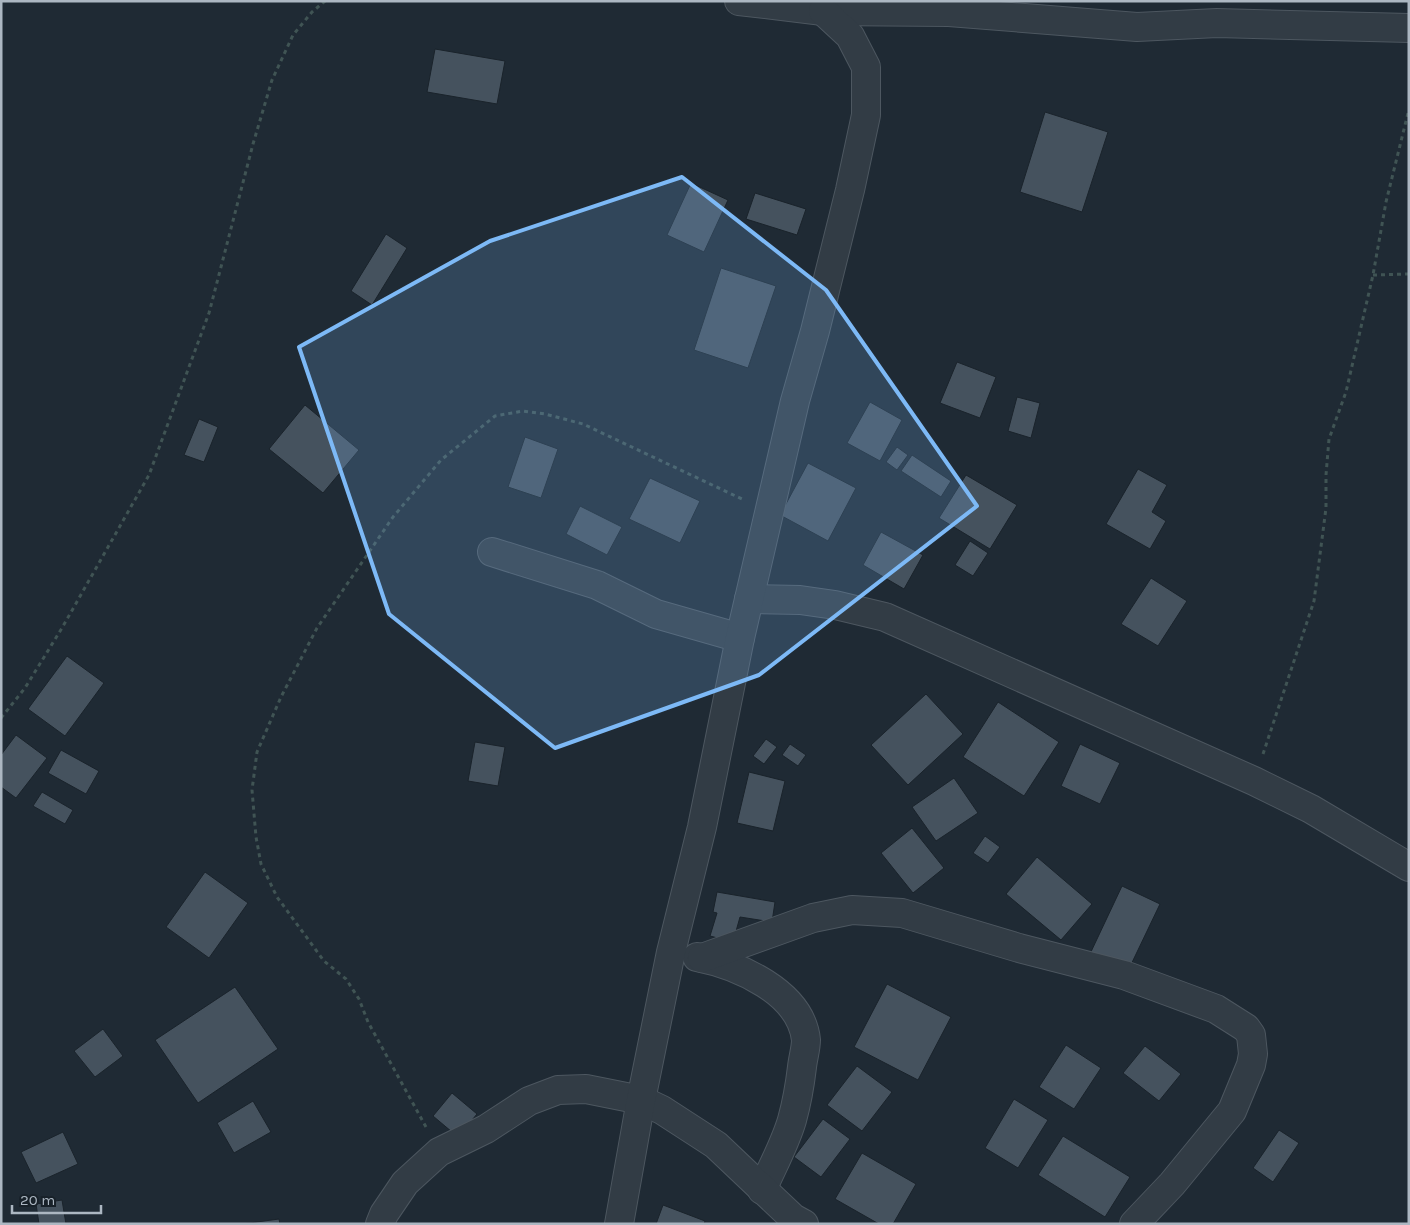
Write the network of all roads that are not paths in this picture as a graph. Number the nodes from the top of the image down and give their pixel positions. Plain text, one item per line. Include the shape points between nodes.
1 (739, 1) edge
2 (948, 7) edge
3 (822, 10) junction
4 (1409, 28) edge
5 (492, 552) dead end
6 (749, 599) junction
7 (740, 638) junction
8 (1409, 867) edge
9 (671, 952) junction
10 (702, 958) junction
11 (641, 1100) junction
12 (762, 1190) junction
13 (796, 1222) edge
14 (380, 1224) edge
15 (619, 1224) edge
16 (1134, 1224) edge

1 - 3 street
2 - 3 street
2 - 4 street via 1137,27 1218,23
3 - 6 street via 850,36 866,67 866,115
5 - 7 street via 597,585 656,614
6 - 7 street
6 - 8 street via 800,600 885,617 1254,781 1311,809
7 - 9 street via 702,827
9 - 10 street
9 - 11 street
10 - 12 street via 746,972 769,986 790,1004 802,1022 806,1041 792,1120
10 - 16 street via 813,918 852,910 902,913 1124,975 1216,1009 1246,1028 1251,1035 1251,1065 1232,1111 1172,1184
11 - 12 street via 716,1145
11 - 14 street via 586,1089 558,1090 529,1100 486,1129 439,1152 405,1183
11 - 15 street
12 - 13 street

